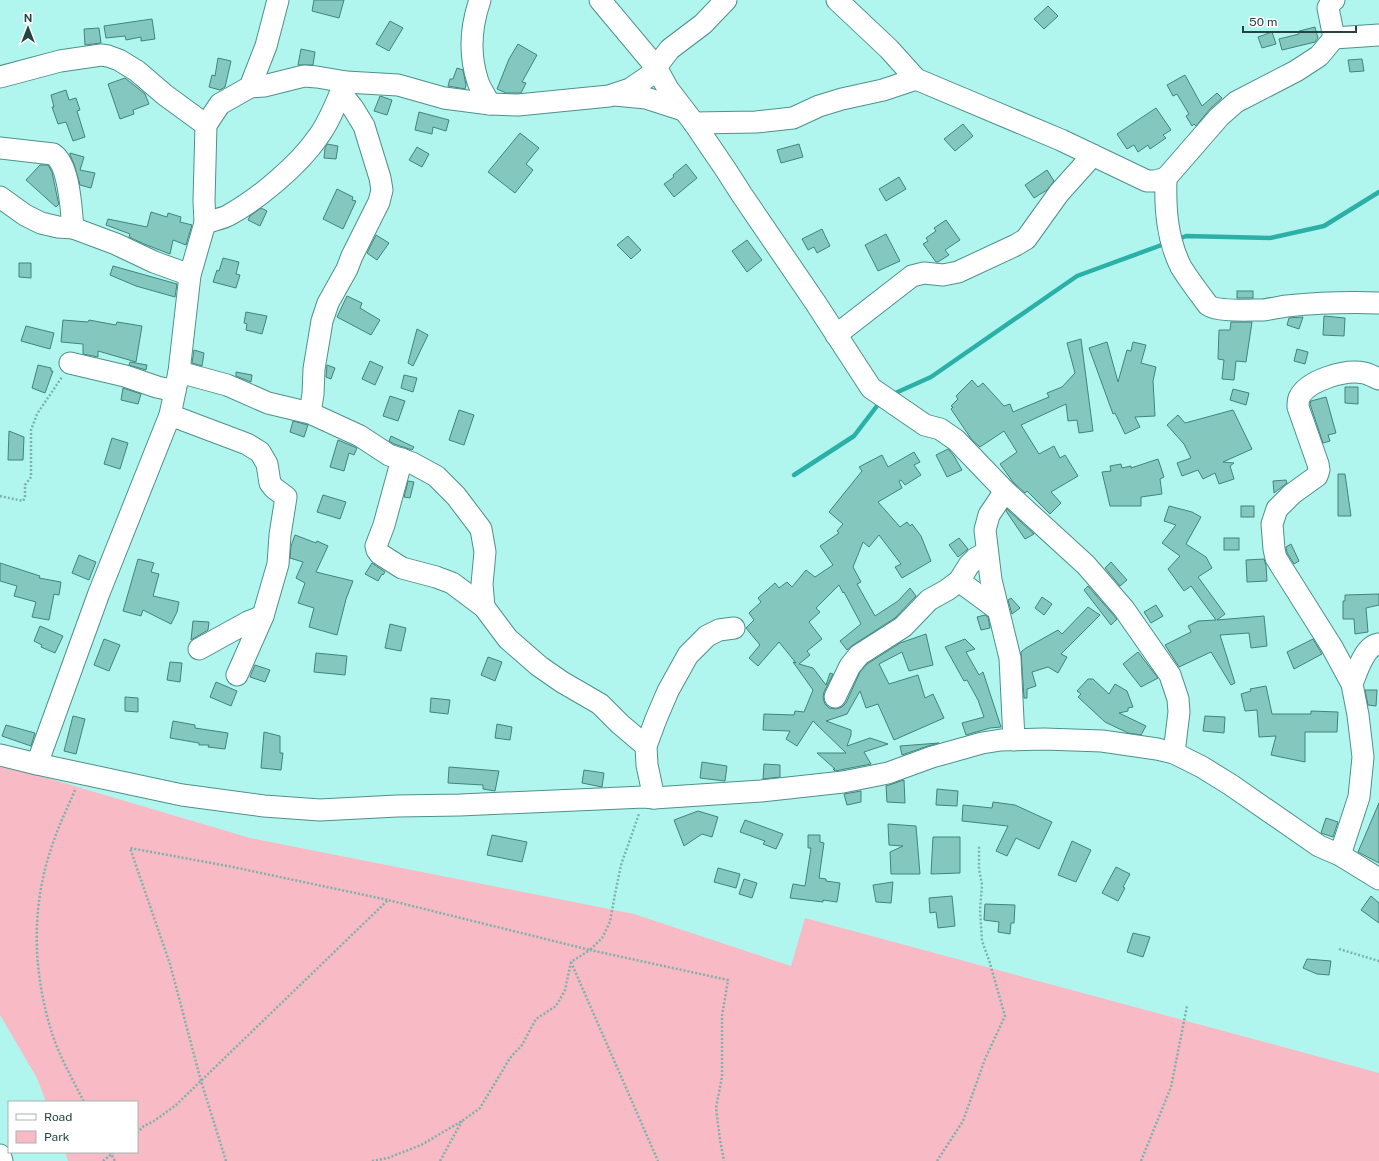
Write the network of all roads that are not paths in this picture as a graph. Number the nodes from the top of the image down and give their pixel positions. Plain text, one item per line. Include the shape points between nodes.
1 (278, 0) edge
2 (480, 0) edge
3 (600, 0) edge
4 (726, 0) edge
5 (837, 0) edge
6 (1334, 0) edge
7 (1379, 35) edge
8 (1334, 38) junction
9 (656, 67) junction
10 (0, 77) edge
11 (916, 79) junction
12 (250, 87) junction
13 (343, 87) junction
14 (614, 95) junction
15 (490, 104) junction
16 (688, 116) junction
17 (206, 125) junction
18 (0, 148) edge
19 (1093, 155) junction
20 (1166, 178) junction
21 (0, 197) edge
22 (205, 223) junction
23 (73, 228) junction
24 (190, 276) junction
25 (1379, 303) edge
26 (836, 334) junction
27 (70, 363) road end
28 (1379, 379) edge
29 (177, 381) junction
30 (310, 413) junction
31 (170, 415) junction
32 (402, 459) junction
33 (1005, 491) junction
34 (987, 552) junction
35 (959, 581) junction
36 (484, 607) junction
37 (997, 608) junction
38 (263, 616) junction
39 (734, 628) dead end
40 (1379, 644) edge
41 (199, 649) dead end
42 (237, 675) dead end
43 (1352, 684) junction
44 (835, 697) dead end
45 (1014, 740) junction
46 (646, 746) junction
47 (1174, 753) junction
48 (0, 755) edge
49 (37, 764) junction
50 (649, 798) junction
51 (1340, 855) junction
52 (1379, 879) edge
53 (0, 1155) edge
54 (2, 1161) edge

1 - 12 street via 266,46
2 - 15 street via 471,48 478,83
3 - 9 street
4 - 9 street via 703,24 670,49
5 - 11 street via 889,49
6 - 8 street via 1328,8
7 - 8 street
8 - 20 street via 1319,56 1236,102 1219,117
9 - 14 street via 649,76 630,89
9 - 16 street
10 - 17 street via 60,61 108,56 137,71
11 - 16 street via 819,106 793,118 756,122
11 - 19 street
12 - 13 street via 304,76 317,77
12 - 17 street via 220,104
13 - 15 street via 398,85 444,98
13 - 22 street via 319,137 290,170 227,216
13 - 30 street via 364,126 382,190 348,269 328,303 324,315 314,369
14 - 15 street via 518,105
14 - 16 street via 646,98
16 - 26 street
17 - 22 street
18 - 23 street via 57,156 67,179
19 - 20 street via 1147,181
19 - 26 street via 1059,193 1026,239 958,272 943,276 924,273 912,276
20 - 25 street via 1168,230 1174,250 1182,268 1211,307 1264,310 1286,306
21 - 23 street via 41,223
22 - 24 street
23 - 24 street
24 - 29 street
26 - 33 street via 871,388 925,425 940,429 956,440
27 - 29 street via 125,376 157,387
28 - 43 street via 1364,373 1346,373 1320,380 1307,388 1298,399 1298,407 1319,470 1317,476 1292,494 1277,509 1272,524 1276,558
29 - 30 street via 227,385 268,403
29 - 31 street
30 - 32 street
31 - 38 street via 247,444 260,452 267,464 270,483 286,497 278,564
31 - 49 street
32 - 36 street via 436,476 456,496 481,529 485,552 482,584
32 - 36 street via 376,546 377,550 402,568 452,583
33 - 34 street via 989,515 985,530
33 - 47 street via 1086,565 1124,609 1170,675 1178,699 1179,712
34 - 35 street via 969,565
34 - 37 street
35 - 37 street
35 - 44 street via 929,600 903,627 859,655 850,666
36 - 46 street via 513,644 562,682 600,704
37 - 45 street via 1010,658
38 - 41 street
38 - 42 street
39 - 46 street via 719,630 707,636 688,655 668,691
40 - 43 street via 1366,653
43 - 51 street via 1363,757 1359,797
45 - 47 street via 1102,741
45 - 50 street via 982,743 888,773 843,782 761,791
46 - 50 street
47 - 51 street via 1231,785 1319,846
48 - 49 street
49 - 50 street via 182,795 264,806 320,810
51 - 52 street
53 - 54 street

